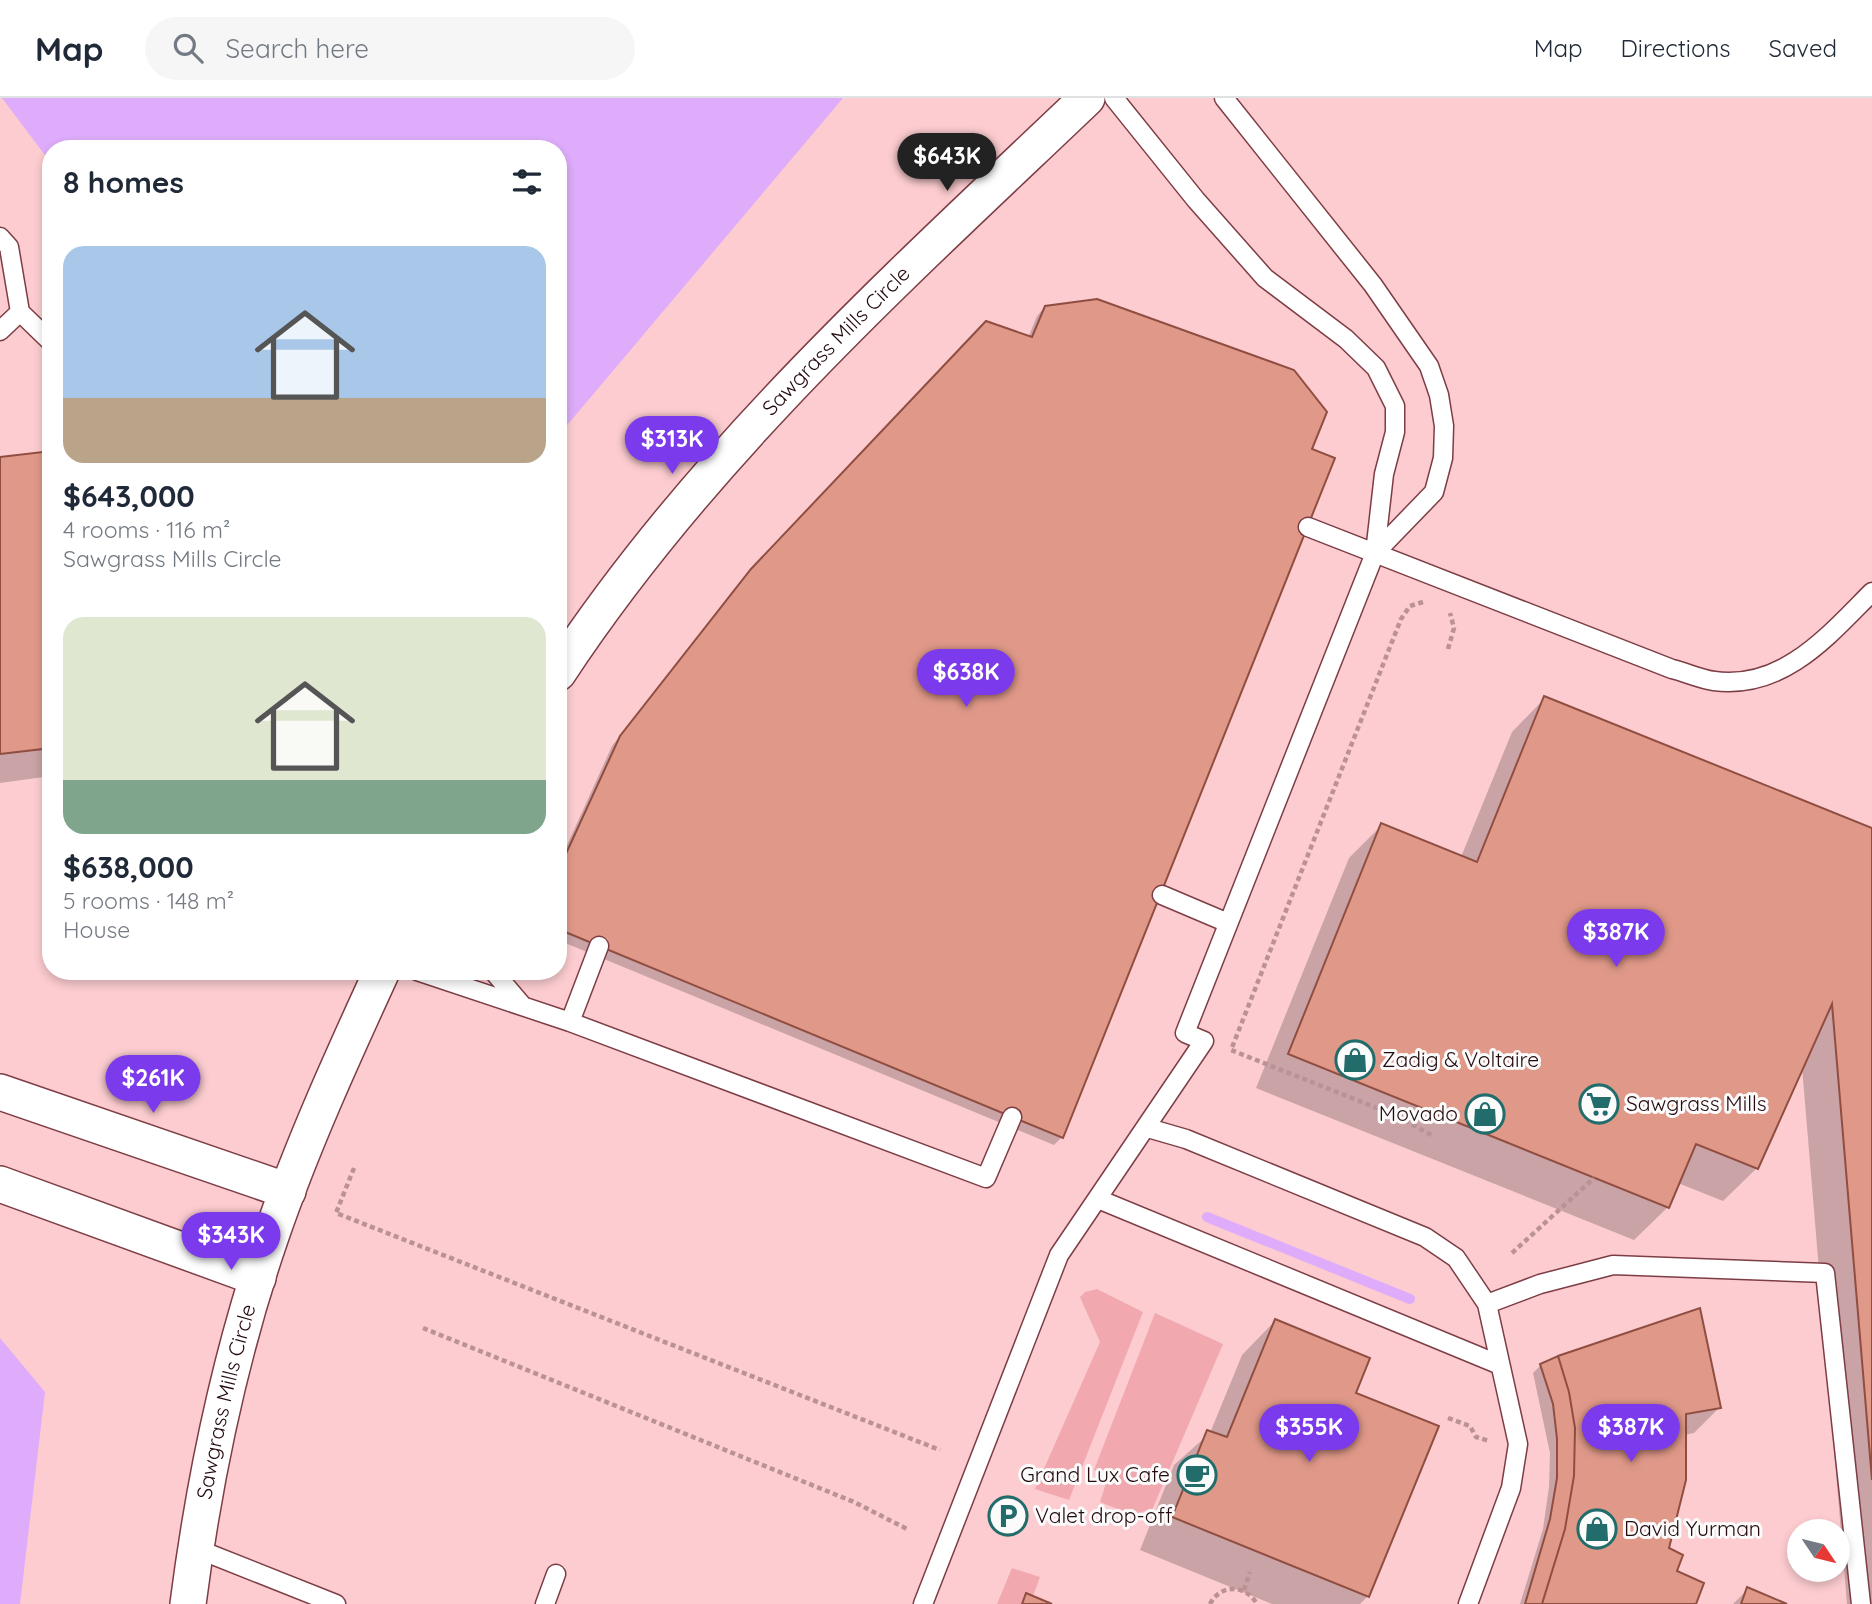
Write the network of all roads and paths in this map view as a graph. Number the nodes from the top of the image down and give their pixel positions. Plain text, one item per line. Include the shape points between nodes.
1 (1087, 98) edge
2 (1114, 98) edge
3 (1224, 98) edge
4 (0, 237) edge
5 (20, 312) junction
6 (0, 331) edge
7 (42, 333) edge
8 (1308, 527) dead end
9 (1375, 553) junction
10 (1872, 592) edge
11 (1430, 603) dead end
12 (1444, 609) dead end
13 (1448, 649) dead end
14 (567, 661) edge
15 (1162, 895) dead end
16 (1228, 923) junction
17 (599, 946) dead end
18 (378, 980) edge
19 (445, 980) edge
20 (501, 980) edge
21 (522, 1005) junction
22 (570, 1022) junction
23 (0, 1093) edge
24 (1012, 1117) dead end
25 (1148, 1128) junction
26 (1433, 1136) dead end
27 (354, 1168) dead end
28 (1594, 1178) dead end
29 (0, 1184) edge
30 (289, 1191) junction
31 (1098, 1199) junction
32 (1512, 1253) dead end
33 (258, 1278) junction
34 (1487, 1304) junction
35 (424, 1328) dead end
36 (1500, 1365) junction
37 (1448, 1418) dead end
38 (1497, 1444) dead end
39 (940, 1450) dead end
40 (909, 1530) dead end
41 (195, 1548) junction
42 (1250, 1572) dead end
43 (556, 1574) dead end
44 (1244, 1590) junction
45 (187, 1604) edge
46 (336, 1604) edge
47 (545, 1604) edge
48 (923, 1604) edge
49 (1210, 1604) edge
50 (1257, 1604) edge
51 (1468, 1604) edge
52 (1861, 1604) edge

1 - 14 street, Sawgrass Mills Circle via 846,328 750,427 673,518
2 - 9 lane via 1265,278 1346,339 1376,369 1395,406 1395,432 1384,474
3 - 9 lane via 1373,285 1429,366 1436,385 1444,448 1434,492
4 - 5 lane via 9,247
5 - 6 lane
5 - 7 lane
8 - 9 lane
9 - 10 lane via 1672,669 1714,681 1784,670 1811,652
9 - 16 lane
11 - 26 path via 1410,607 1401,619 1231,1050 1388,1112
12 - 13 path via 1451,614 1454,628
15 - 16 lane
16 - 25 lane via 1185,1033 1204,1041
17 - 22 lane
18 - 30 street, Sawgrass Mills Circle
19 - 21 lane
20 - 21 lane
21 - 22 lane
22 - 24 lane via 986,1178
23 - 30 street
25 - 31 lane
25 - 34 lane via 1186,1139 1425,1237 1456,1258
27 - 39 path via 336,1213
28 - 32 path
29 - 33 street
30 - 33 street, Sawgrass Mills Circle
31 - 36 lane
31 - 48 lane via 1059,1255
33 - 41 street, Sawgrass Mills Circle via 222,1410
34 - 36 lane
34 - 52 lane via 1613,1265 1825,1273
35 - 40 path via 842,1497
36 - 51 lane via 1518,1444 1511,1488
37 - 38 path via 1470,1426 1476,1437
41 - 45 street, Sawgrass Mills Circle
41 - 46 lane
42 - 44 path
43 - 47 lane
44 - 49 path via 1219,1592
44 - 50 path

